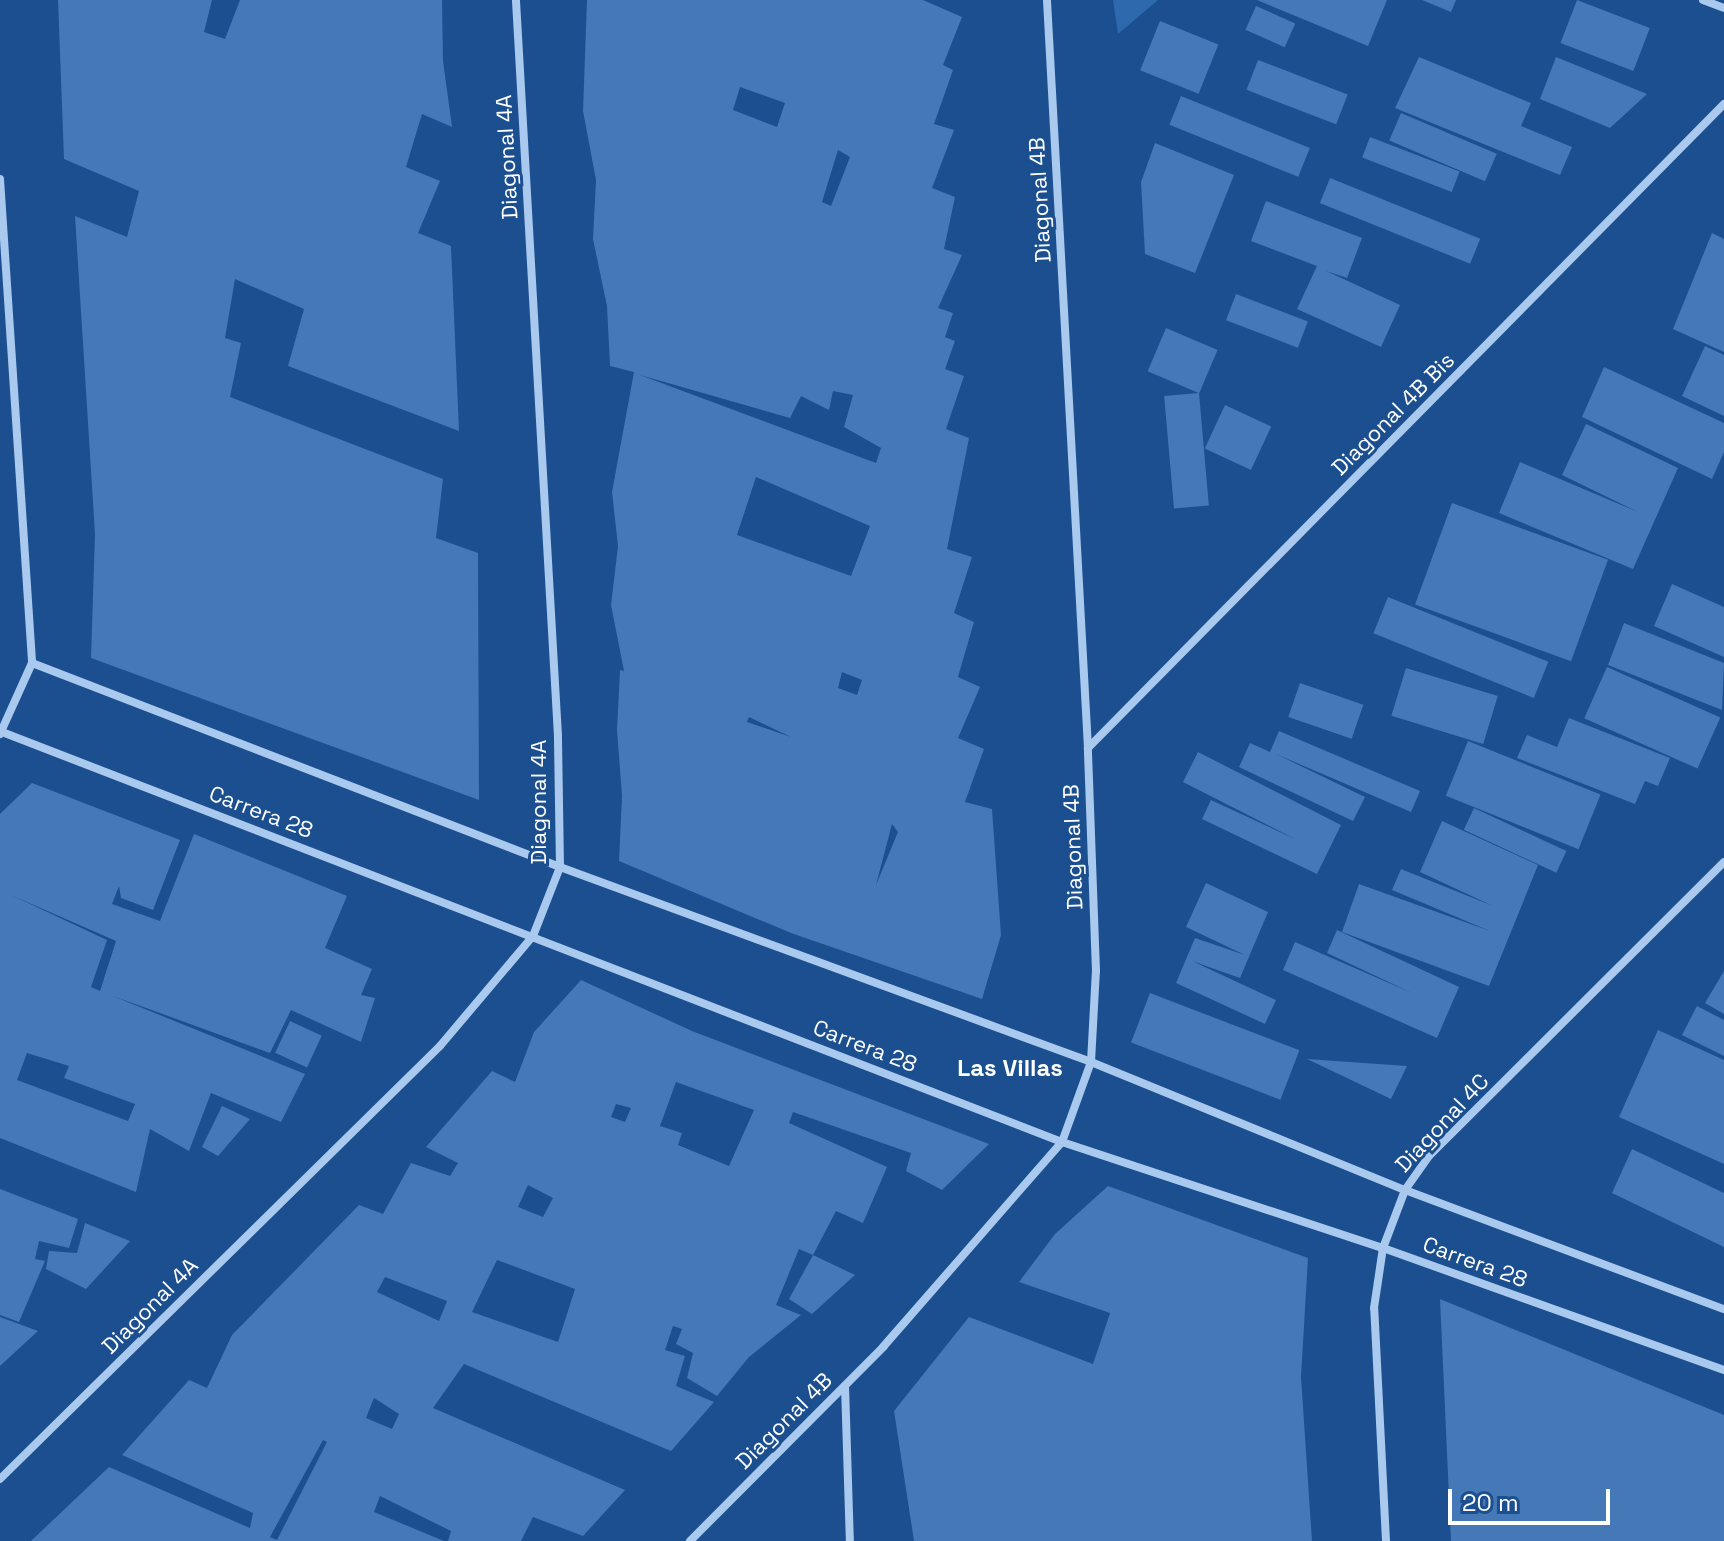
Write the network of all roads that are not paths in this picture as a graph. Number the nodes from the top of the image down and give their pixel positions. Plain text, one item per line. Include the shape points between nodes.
1 (516, 0) edge
2 (1047, 0) edge
3 (1703, 0) edge
4 (1724, 8) edge
5 (1724, 104) edge
6 (0, 179) edge
7 (32, 663) junction
8 (1, 733) edge
9 (1088, 748) junction
10 (1724, 862) edge
11 (560, 867) junction
12 (533, 936) junction
13 (1091, 1062) junction
14 (1062, 1142) junction
15 (1405, 1190) junction
16 (1383, 1248) junction
17 (1724, 1309) edge
18 (1724, 1370) edge
19 (845, 1386) junction
20 (0, 1479) edge
21 (690, 1541) edge
22 (850, 1541) edge
23 (1386, 1541) edge

1 - 11 street, Diagonal 4A via 558,736
2 - 9 street, Diagonal 4B
3 - 4 street
5 - 9 street, Diagonal 4B Bis
6 - 7 street
7 - 8 street
7 - 11 street, Carrera 28
8 - 12 street, Carrera 28
9 - 13 street, Diagonal 4B via 1096,971
10 - 15 street, Diagonal 4C via 1429,1156
11 - 12 street, Diagonal 4A
11 - 13 street, Carrera 28
12 - 14 street, Carrera 28
12 - 20 street, Diagonal 4A via 440,1046
13 - 14 street, Diagonal 4B
13 - 15 street, Carrera 28
14 - 16 street, Carrera 28
14 - 19 street, Diagonal 4B
15 - 16 street, Diagonal 4C
15 - 17 street, Carrera 28
16 - 18 street, Carrera 28
16 - 23 street, Diagonal 4C via 1374,1308
19 - 21 street, Diagonal 4B
19 - 22 street

